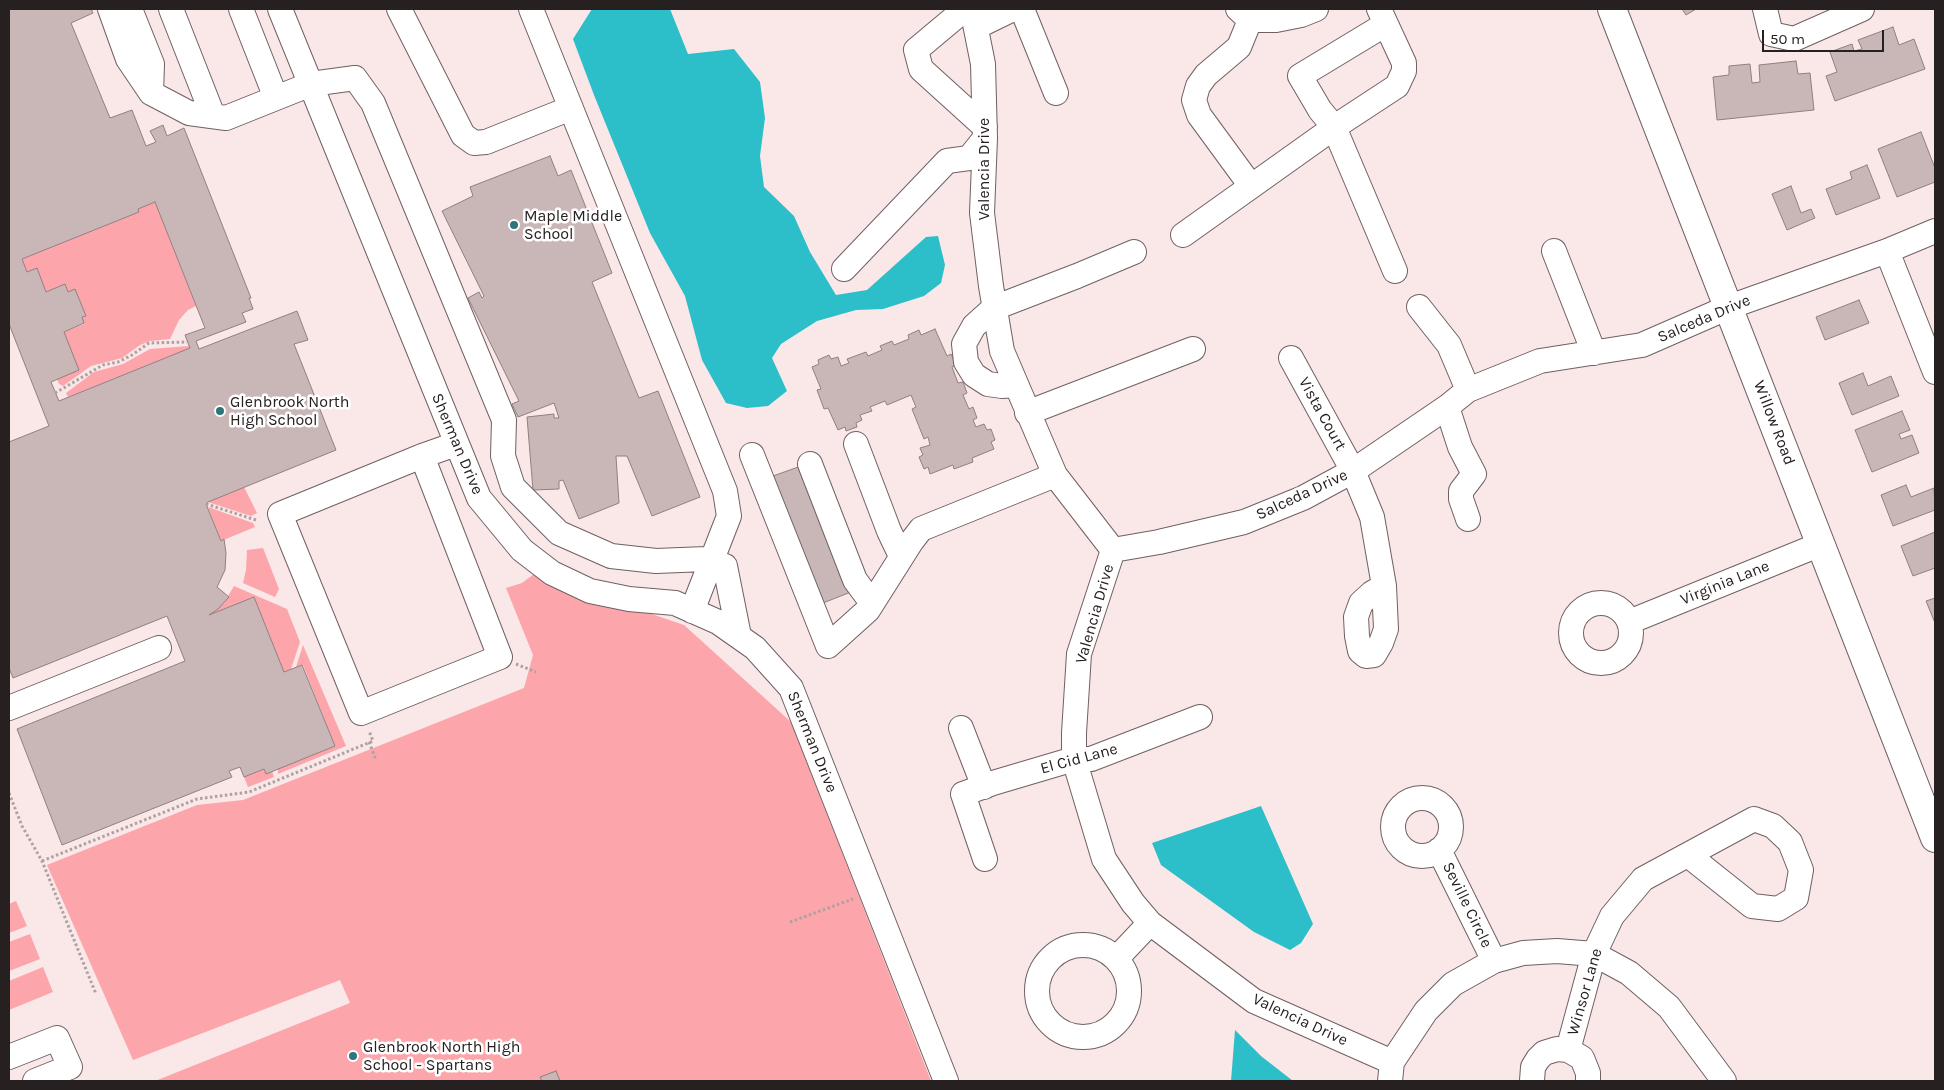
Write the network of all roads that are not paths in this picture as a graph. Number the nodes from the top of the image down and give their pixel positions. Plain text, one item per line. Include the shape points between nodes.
1 (110, 9) edge
2 (130, 9) edge
3 (171, 9) edge
4 (241, 9) edge
5 (280, 9) edge
6 (399, 9) edge
7 (531, 9) edge
8 (1013, 9) edge
9 (1022, 9) edge
10 (1316, 9) edge
11 (1612, 9) edge
12 (1765, 9) edge
13 (1847, 12) edge
14 (1244, 14) edge
15 (971, 15) edge
16 (1383, 16) edge
17 (311, 84) junction
18 (151, 93) junction
19 (1056, 93) dead end
20 (276, 98) junction
21 (571, 108) junction
22 (213, 116) junction
23 (1334, 127) junction
24 (985, 133) junction
25 (1251, 186) junction
26 (1935, 231) edge
27 (1183, 235) dead end
28 (1887, 250) junction
29 (1554, 251) dead end
30 (1134, 252) dead end
31 (844, 269) dead end
32 (1395, 271) dead end
33 (1419, 307) dead end
34 (1728, 307) junction
35 (994, 308) junction
36 (1193, 349) dead end
37 (1594, 353) junction
38 (1291, 358) dead end
39 (1935, 372) edge
40 (1016, 385) junction
41 (1468, 390) junction
42 (1447, 407) junction
43 (1027, 413) junction
44 (456, 444) junction
45 (856, 444) dead end
46 (752, 455) dead end
47 (422, 456) junction
48 (810, 464) dead end
49 (1353, 471) junction
50 (1055, 474) junction
51 (1468, 519) dead end
52 (1821, 544) junction
53 (1113, 550) junction
54 (901, 556) junction
55 (712, 561) junction
56 (1384, 586) dead end
57 (872, 603) junction
58 (692, 611) junction
59 (1629, 622) dead end
60 (739, 636) junction
61 (159, 648) dead end
62 (9, 708) edge
63 (1200, 718) dead end
64 (962, 728) dead end
65 (1074, 760) junction
66 (984, 787) junction
67 (1935, 838) edge
68 (1439, 850) dead end
69 (1688, 855) junction
70 (985, 860) dead end
71 (1150, 923) junction
72 (1594, 954) junction
73 (1116, 959) dead end
74 (1494, 960) junction
75 (1568, 1050) junction
76 (9, 1057) edge
77 (1391, 1072) edge
78 (35, 1081) edge
79 (946, 1081) edge
80 (1532, 1081) edge
81 (1588, 1081) edge
82 (1724, 1081) edge

1 - 18 street via 128,59
2 - 18 street via 152,64
3 - 22 street
4 - 20 street
5 - 17 street, Sherman Drive
6 - 21 street via 462,135 474,143 486,142
7 - 21 street
8 - 15 street
9 - 19 street
10 - 14 street via 1276,20
11 - 34 main road, Willow Road
12 - 13 street via 1771,34 1794,39
14 - 25 street via 1239,47 1206,75 1194,100 1199,115
15 - 24 street, Valencia Drive via 983,64
15 - 24 street via 916,50 920,69
16 - 23 street via 1404,63 1402,78 1397,86
16 - 23 street via 1300,76
17 - 20 street
17 - 44 street, Sherman Drive
17 - 55 street via 355,78 373,103 504,420 503,456 513,487 559,533 611,556 656,561
18 - 22 street via 189,113
20 - 22 street via 226,118
21 - 55 street via 725,491 729,516
23 - 25 street
23 - 32 street
24 - 31 street via 969,158 948,160
24 - 35 street, Valencia Drive via 982,213
25 - 27 street
26 - 28 street, Salceda Drive
28 - 34 street, Salceda Drive
28 - 39 street
29 - 37 street
30 - 35 street
33 - 41 street via 1449,345
34 - 37 street, Salceda Drive via 1642,345
34 - 52 main road, Willow Road
35 - 40 street, Valencia Drive via 1002,351
35 - 40 street via 974,326 964,344 966,362 974,375 988,384
36 - 43 street
37 - 41 street, Salceda Drive via 1540,361
38 - 49 street, Vista Court
40 - 43 street, Valencia Drive
41 - 42 street, Salceda Drive
42 - 49 street, Salceda Drive
42 - 51 street via 1460,447 1474,474 1461,491
43 - 50 street, Valencia Drive
44 - 47 street
44 - 58 street, Sherman Drive via 479,498 522,550 552,573 590,591 675,603
45 - 54 street
46 - 57 street via 828,646
47 - 47 street via 280,514 361,713 500,658
48 - 57 street via 854,580
49 - 53 street, Salceda Drive via 1303,498 1244,522
49 - 56 street, Vista Court via 1372,517
50 - 53 street, Valencia Drive
50 - 54 street via 921,529
52 - 59 street, Virginia Lane
52 - 67 main road, Willow Road
53 - 65 street, Valencia Drive via 1079,654
54 - 57 street
55 - 58 street
55 - 60 street via 724,566
58 - 60 street, Sherman Drive
60 - 79 street, Sherman Drive via 755,648 791,688
61 - 62 street
63 - 65 street, El Cid Lane via 1091,759
64 - 66 street
65 - 66 street, El Cid Lane
65 - 71 street, Valencia Drive via 1104,859
66 - 70 street, El Cid Lane via 963,794
68 - 74 street, Seville Circle
69 - 69 street, Winsor Lane via 1754,819 1773,826 1790,842 1801,870 1796,898 1778,909 1752,906
69 - 72 street, Winsor Lane via 1644,879 1612,916
71 - 73 street
71 - 77 street, Valencia Drive via 1254,1001
72 - 74 street via 1523,953
72 - 75 street, Winsor Lane
72 - 82 street via 1630,974 1669,1007
74 - 77 street via 1453,984 1426,1011
75 - 80 street, Winsor Lane via 1544,1053 1533,1067
75 - 81 street, Winsor Lane via 1582,1058
76 - 78 street via 58,1038 70,1068

